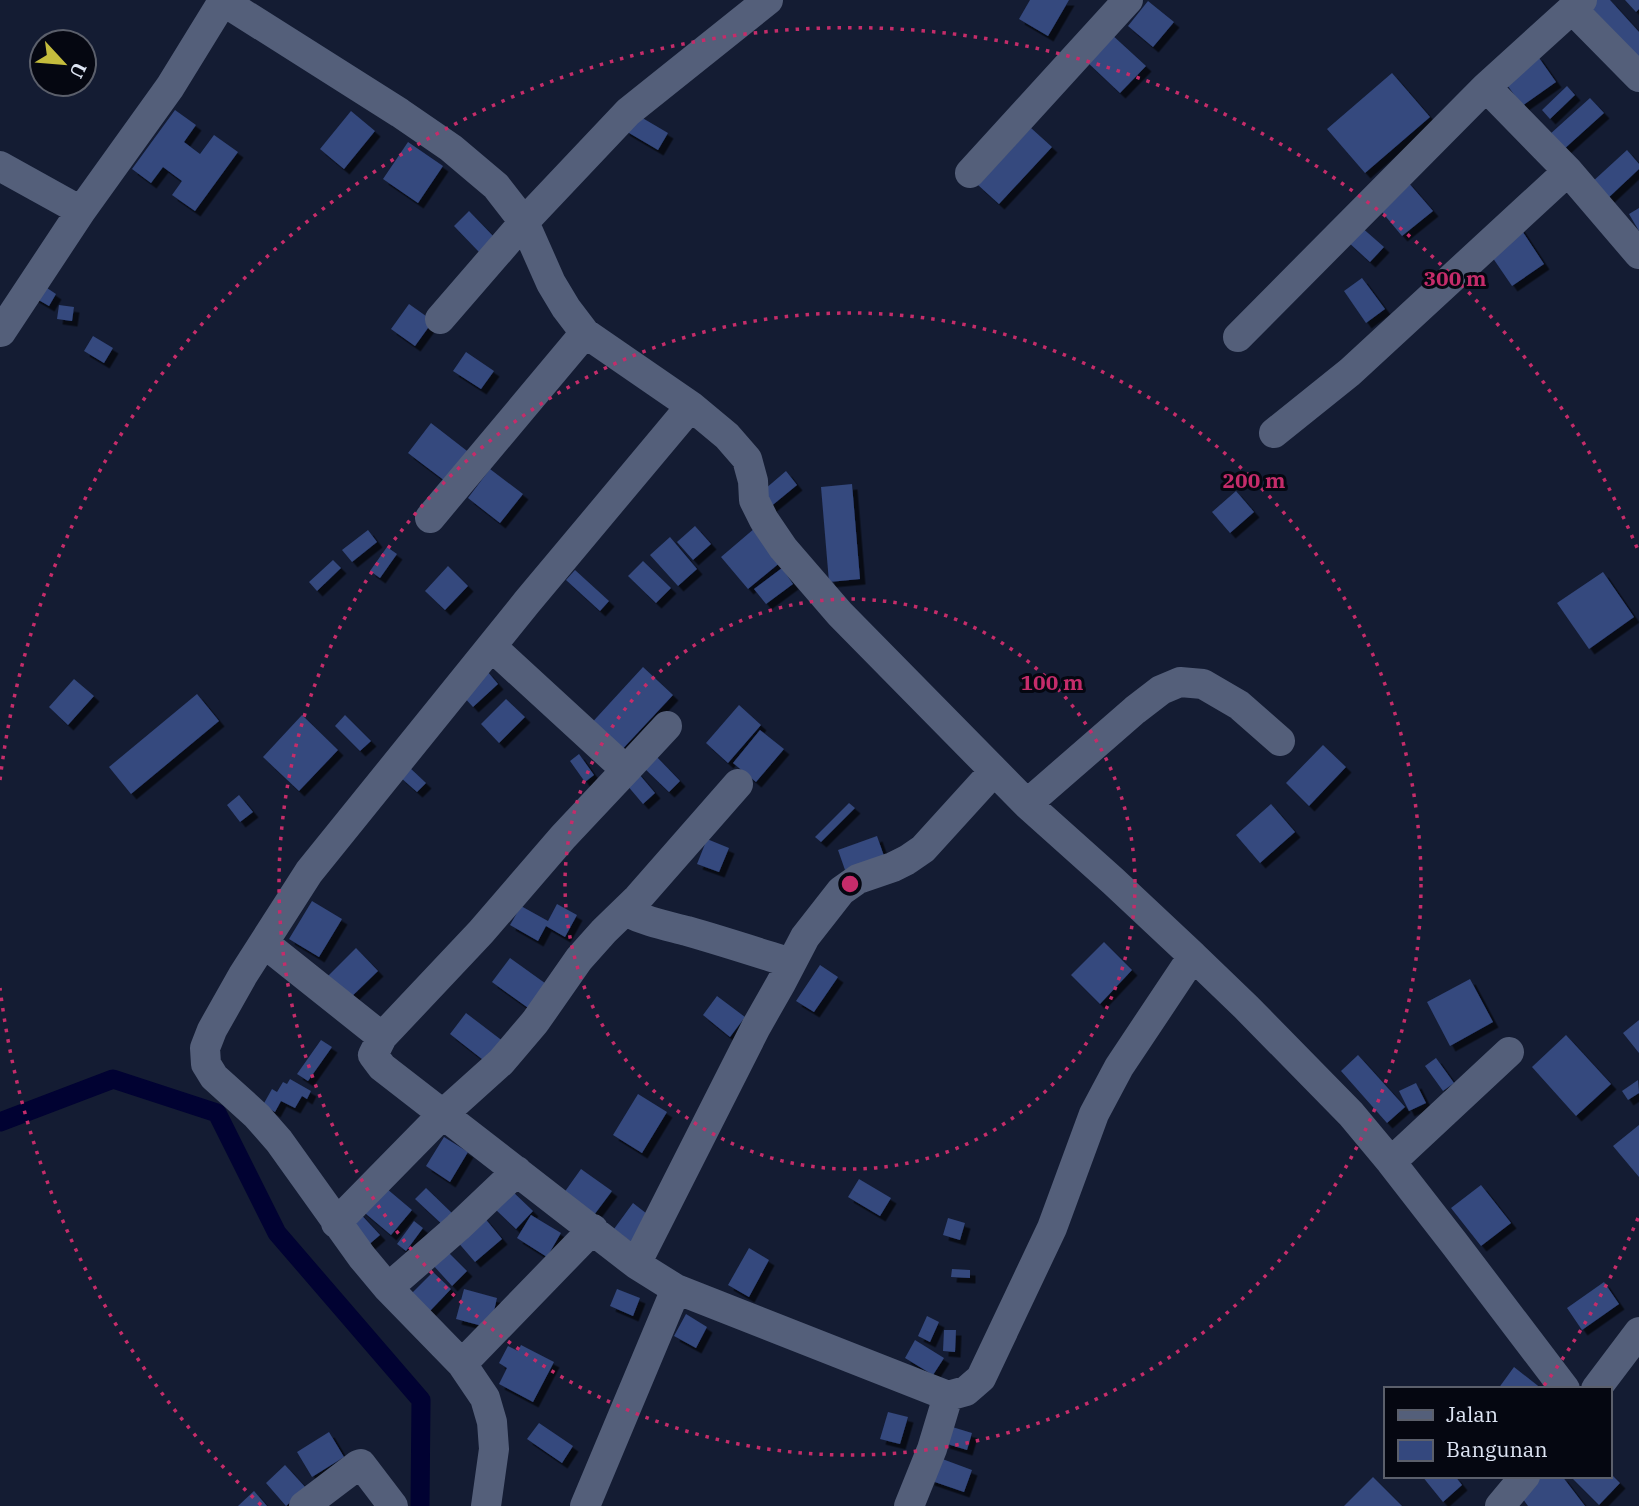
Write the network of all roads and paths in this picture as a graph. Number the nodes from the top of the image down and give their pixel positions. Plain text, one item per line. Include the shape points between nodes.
1 (768, 0) edge
2 (1128, 0) edge
3 (223, 1) edge
4 (1577, 5) edge
5 (1639, 77) edge
6 (1486, 88) junction
7 (0, 166) edge
8 (1568, 171) junction
9 (970, 173) dead end
10 (81, 211) junction
11 (524, 222) junction
12 (1639, 254) edge
13 (440, 319) dead end
14 (0, 331) edge
15 (584, 333) junction
16 (1238, 337) dead end
17 (691, 406) junction
18 (1274, 433) dead end
19 (430, 518) dead end
20 (492, 647) junction
21 (667, 726) dead end
22 (1280, 741) dead end
23 (626, 769) junction
24 (994, 771) junction
25 (738, 784) dead end
26 (1027, 804) junction
27 (625, 911) junction
28 (264, 943) junction
29 (1193, 956) junction
30 (791, 963) junction
31 (382, 1038) junction
32 (1508, 1052) dead end
33 (442, 1115) junction
34 (1391, 1162) junction
35 (517, 1171) junction
36 (336, 1223) junction
37 (593, 1229) junction
38 (636, 1264) junction
39 (388, 1288) junction
40 (676, 1289) junction
41 (1639, 1332) edge
42 (462, 1364) junction
43 (1563, 1387) edge
44 (1598, 1387) edge
45 (947, 1396) junction
46 (1523, 1478) edge
47 (304, 1506) edge
48 (393, 1506) edge
49 (486, 1506) edge
50 (585, 1506) edge
51 (909, 1506) edge
52 (1500, 1506) edge

1 - 11 street via 628,112
2 - 9 street
3 - 10 street via 170,87
3 - 11 street via 451,148 496,187
4 - 5 street
4 - 6 street
6 - 8 street
6 - 16 street
7 - 10 street
8 - 12 street
8 - 18 street via 1367,357
10 - 14 street
11 - 13 street
11 - 15 street via 551,283
15 - 17 street
15 - 19 street
17 - 20 street
17 - 24 street via 747,459 754,500 783,548 840,614
20 - 23 street
20 - 28 street via 309,872
21 - 23 street
22 - 26 street via 1240,705 1203,684 1180,682 1135,710
23 - 31 street
24 - 26 street
24 - 30 street via 923,849 841,891
25 - 27 street
26 - 29 street
27 - 30 street
27 - 33 street via 579,959 501,1062
28 - 31 street
28 - 36 street via 212,1030 205,1048 206,1064 279,1141
29 - 34 street via 1351,1114
29 - 45 street via 1119,1067 1094,1114 1052,1228 981,1378 966,1391
30 - 38 street
31 - 33 street via 373,1055 376,1060
32 - 34 street
33 - 35 street
33 - 36 street
34 - 43 street
35 - 37 street
35 - 39 street
36 - 39 street
37 - 38 street
37 - 42 street
38 - 40 street
39 - 42 street
40 - 45 street
40 - 50 street
41 - 44 street
42 - 49 street via 485,1398 492,1422 494,1449
45 - 51 street
46 - 52 street
47 - 48 street via 361,1464

